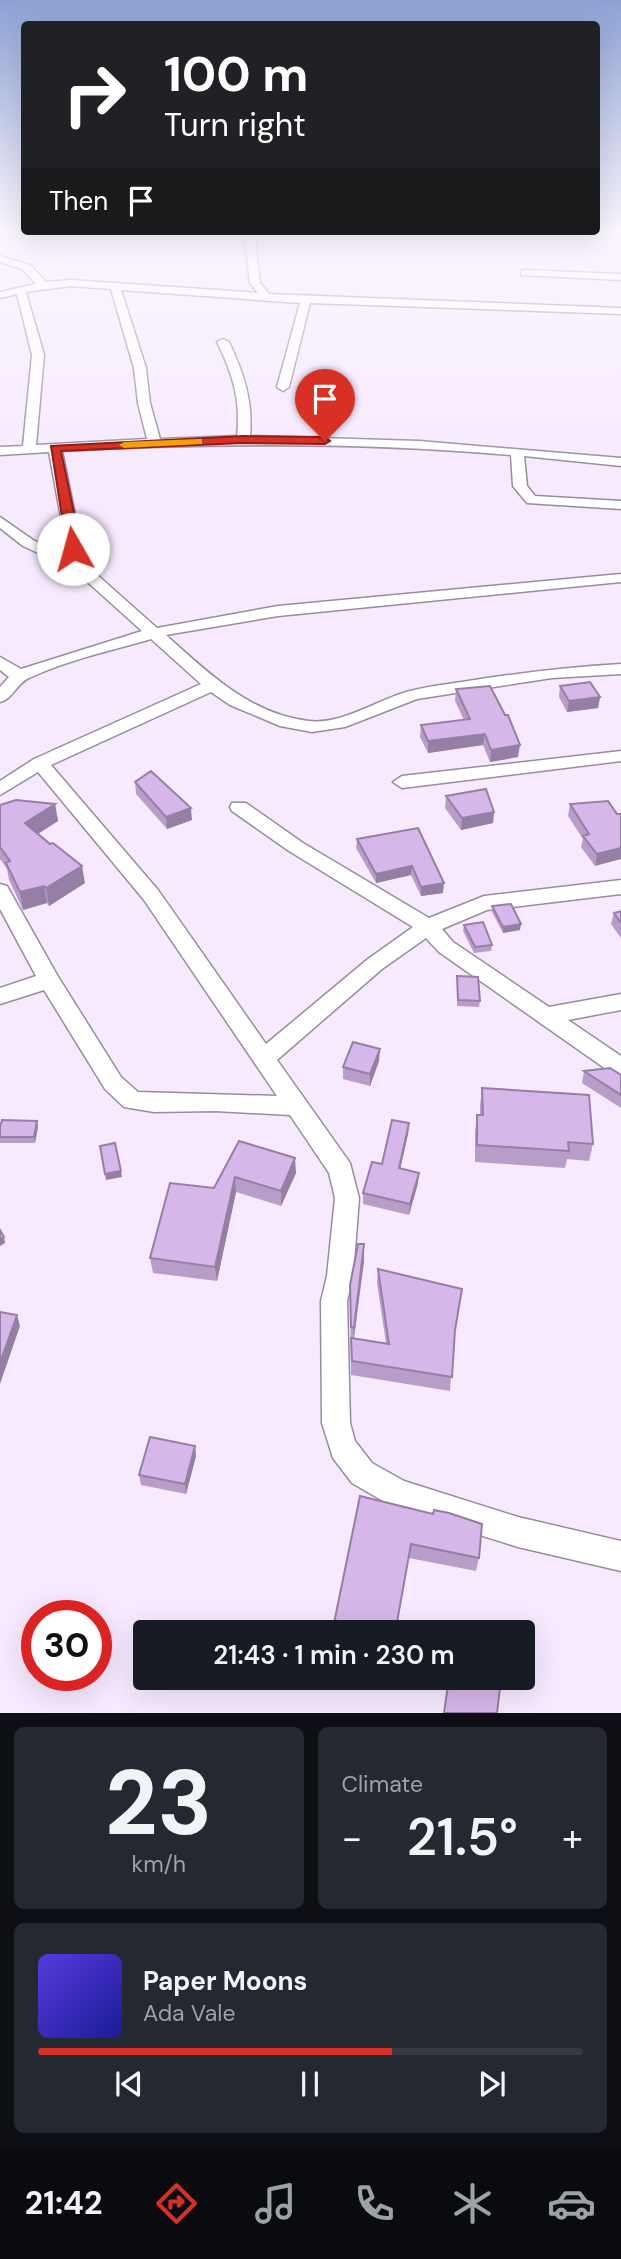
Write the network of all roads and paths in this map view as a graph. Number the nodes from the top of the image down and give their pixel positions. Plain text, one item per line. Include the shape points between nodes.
1 (26, 308) edge
2 (122, 308) edge
3 (304, 308) edge
4 (533, 308) edge
5 (621, 311) edge
6 (223, 342) dead end
7 (283, 387) dead end
8 (243, 439) junction
9 (155, 444) junction
10 (55, 449) junction
11 (29, 450) junction
12 (0, 451) edge
13 (517, 453) junction
14 (621, 462) edge
15 (621, 505) edge
16 (0, 521) edge
17 (78, 566) junction
18 (621, 578) edge
19 (153, 633) junction
20 (0, 662) edge
21 (621, 669) edge
22 (19, 676) junction
23 (212, 685) junction
24 (0, 697) edge
25 (621, 756) edge
26 (40, 763) junction
27 (402, 782) dead end
28 (0, 789) edge
29 (239, 807) dead end
30 (621, 887) edge
31 (0, 891) edge
32 (428, 927) junction
33 (50, 980) junction
34 (0, 996) edge
35 (621, 1002) edge
36 (544, 1016) junction
37 (265, 1056) junction
38 (621, 1068) edge
39 (299, 1106) junction
40 (621, 1556) edge

1 - 11 street via 38,355
2 - 9 street via 140,368
3 - 7 street
4 - 5 street
6 - 8 street via 243,388 247,409
8 - 9 street
8 - 13 street
9 - 10 street
10 - 11 street
10 - 17 street
11 - 12 street
13 - 14 street
13 - 15 street via 520,487 532,500
16 - 17 street via 28,543
17 - 19 street
18 - 19 street via 278,611
19 - 22 street
19 - 23 street
20 - 22 street
21 - 23 street via 552,673 413,695 338,723 312,727 286,722 236,701
22 - 24 street
23 - 26 street
25 - 27 street
26 - 28 street
26 - 37 street via 151,895
29 - 32 street
30 - 32 street via 484,903
31 - 33 street
32 - 36 street via 446,947
32 - 37 street via 375,964
33 - 34 street
33 - 39 street via 113,1083 132,1100
35 - 36 street
36 - 38 street
37 - 39 street
39 - 40 street via 341,1170 347,1198 334,1301 336,1423 343,1448 362,1473 397,1494 518,1532

